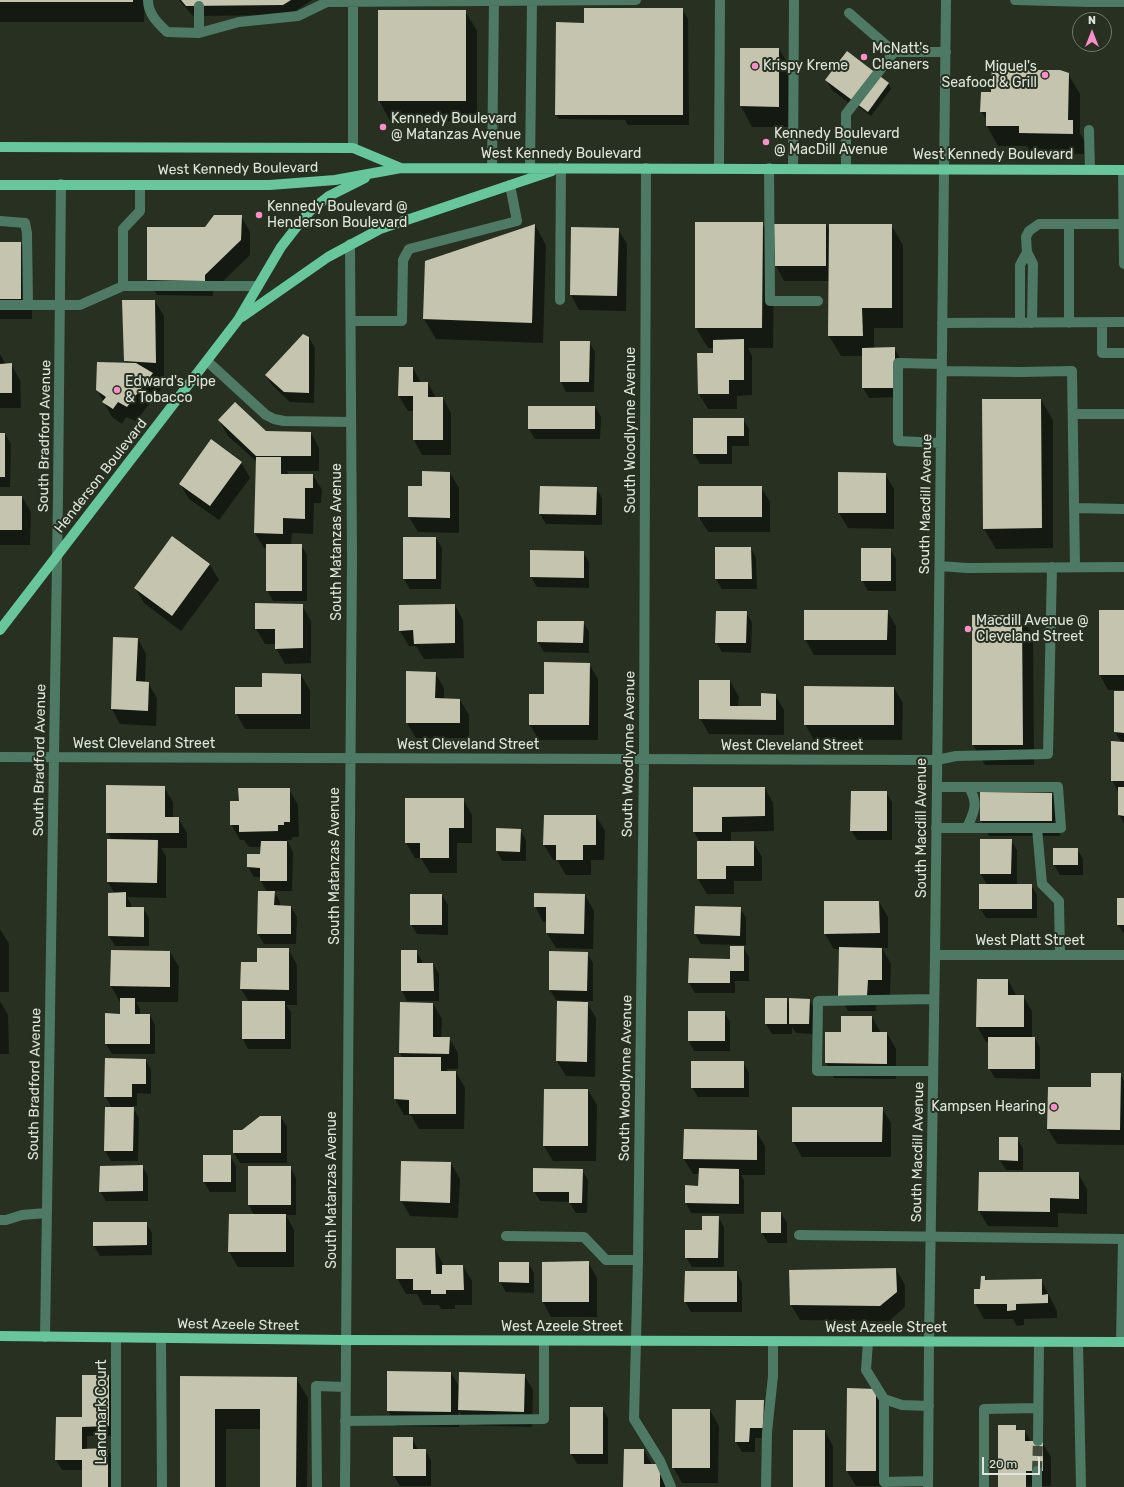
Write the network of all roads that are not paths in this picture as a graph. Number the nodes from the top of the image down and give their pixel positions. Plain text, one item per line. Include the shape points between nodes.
1 (148, 0) edge
2 (494, 0) edge
3 (532, 0) edge
4 (636, 0) edge
5 (720, 0) edge
6 (794, 0) edge
7 (946, 0) edge
8 (1015, 0) edge
9 (353, 1) edge
10 (1055, 1) edge
11 (1080, 1) edge
12 (1124, 2) edge
13 (199, 6) dead end
14 (849, 13) dead end
15 (199, 33) junction
16 (894, 52) junction
17 (946, 52) junction
18 (1089, 130) dead end
19 (0, 147) edge
20 (353, 148) junction
21 (401, 168) junction
22 (492, 168) junction
23 (530, 168) junction
24 (561, 168) junction
25 (646, 168) junction
26 (719, 168) junction
27 (769, 168) junction
28 (793, 169) junction
29 (846, 169) junction
30 (943, 169) junction
31 (1090, 170) junction
32 (1123, 170) edge
33 (61, 184) junction
34 (0, 185) edge
35 (140, 185) junction
36 (510, 185) junction
37 (0, 221) edge
38 (1069, 224) junction
39 (1124, 224) edge
40 (1124, 228) edge
41 (350, 244) junction
42 (1026, 252) junction
43 (1124, 264) edge
44 (123, 286) junction
45 (258, 286) junction
46 (560, 300) dead end
47 (818, 301) dead end
48 (0, 306) edge
49 (28, 306) junction
50 (60, 306) junction
51 (238, 320) junction
52 (350, 321) junction
53 (1069, 322) junction
54 (1102, 322) junction
55 (1124, 322) edge
56 (942, 323) junction
57 (1020, 323) junction
58 (1032, 323) junction
59 (1124, 353) edge
60 (207, 361) junction
61 (942, 367) junction
62 (1073, 414) junction
63 (1124, 414) edge
64 (351, 422) junction
65 (941, 443) junction
66 (1075, 508) junction
67 (1124, 509) edge
68 (57, 556) junction
69 (940, 566) junction
70 (1052, 567) junction
71 (1075, 567) junction
72 (1124, 567) edge
73 (0, 630) edge
74 (0, 757) edge
75 (54, 758) junction
76 (350, 759) junction
77 (644, 760) junction
78 (937, 760) junction
79 (969, 787) junction
80 (937, 788) junction
81 (936, 828) junction
82 (967, 828) junction
83 (1037, 828) junction
84 (935, 955) junction
85 (1060, 955) junction
86 (1124, 955) edge
87 (934, 999) junction
88 (933, 1072) junction
89 (46, 1214) junction
90 (0, 1220) edge
91 (799, 1235) dead end
92 (506, 1236) dead end
93 (930, 1236) junction
94 (1124, 1239) edge
95 (638, 1260) junction
96 (0, 1336) edge
97 (45, 1337) junction
98 (116, 1338) junction
99 (161, 1338) junction
100 (345, 1340) junction
101 (544, 1341) junction
102 (637, 1341) junction
103 (773, 1342) junction
104 (868, 1342) junction
105 (929, 1342) junction
106 (1039, 1342) junction
107 (1078, 1342) junction
108 (1123, 1342) edge
109 (345, 1387) junction
110 (884, 1399) junction
111 (929, 1406) junction
112 (1038, 1408) junction
113 (345, 1421) junction
114 (1038, 1441) tunnel mouth
115 (1037, 1471) tunnel mouth
116 (928, 1484) edge
117 (116, 1487) edge
118 (162, 1487) edge
119 (317, 1487) edge
120 (345, 1487) edge
121 (671, 1487) edge
122 (766, 1487) edge
123 (984, 1487) edge
124 (1037, 1487) edge
125 (1081, 1487) edge

1 - 15 street via 154,19 167,32
2 - 3 street
2 - 9 street
2 - 22 street
3 - 4 street
3 - 23 street
5 - 26 street
6 - 28 street
7 - 17 street, South Macdill Avenue
8 - 10 street
9 - 15 street via 327,2 298,16 239,22
9 - 20 street
10 - 11 street
11 - 12 street
13 - 15 street
14 - 16 street
16 - 17 street
16 - 29 street via 846,114
17 - 30 street, South Macdill Avenue
18 - 31 street
19 - 20 main road, West Kennedy Boulevard
20 - 21 main road
21 - 22 main road, West Kennedy Boulevard
21 - 35 main road, West Kennedy Boulevard via 334,180 270,185
21 - 45 main road, Henderson Boulevard via 361,180 329,196 311,210 281,247
22 - 23 main road, West Kennedy Boulevard
23 - 24 main road, West Kennedy Boulevard
24 - 25 main road, West Kennedy Boulevard
24 - 36 main road, Henderson Boulevard
24 - 46 street
25 - 26 main road, West Kennedy Boulevard
25 - 77 street, South Woodlynne Avenue
26 - 27 main road, West Kennedy Boulevard
27 - 28 main road, West Kennedy Boulevard
27 - 47 street via 770,301
28 - 29 main road, West Kennedy Boulevard
29 - 30 main road, West Kennedy Boulevard
30 - 31 main road, West Kennedy Boulevard
30 - 56 street, South Macdill Avenue
31 - 32 main road, West Kennedy Boulevard
32 - 39 street
33 - 34 main road, West Kennedy Boulevard
33 - 35 main road, West Kennedy Boulevard
33 - 50 street, South Bradford Avenue
35 - 44 street via 140,211 123,230
36 - 41 main road, Henderson Boulevard via 380,230
36 - 52 street via 517,221 409,249 403,260 402,321
37 - 49 street via 25,223
38 - 39 street
38 - 42 street via 1039,224 1034,227 1028,231 1026,237
38 - 53 street
39 - 40 street
40 - 43 street
41 - 51 main road, Henderson Boulevard
41 - 52 street, South Matanzas Avenue
42 - 57 street via 1020,265
42 - 58 street via 1033,264
44 - 45 street
44 - 50 street via 80,306
45 - 51 main road, Henderson Boulevard
48 - 49 street
49 - 50 street
50 - 68 street, South Bradford Avenue
51 - 60 main road, Henderson Boulevard
52 - 64 street, South Matanzas Avenue
53 - 54 street
53 - 58 street
54 - 55 street
54 - 59 street via 1102,353
56 - 57 street
56 - 61 street, South Macdill Avenue
57 - 58 street
60 - 64 street via 266,415 274,419
60 - 68 main road, Henderson Boulevard
61 - 62 street via 1021,372 1072,370
61 - 65 street, South Macdill Avenue
61 - 65 street via 898,363 898,441
62 - 63 street
62 - 66 street
64 - 76 street, South Matanzas Avenue
65 - 69 street, South Macdill Avenue
66 - 67 street
66 - 71 street
68 - 73 main road, Henderson Boulevard
68 - 75 street, South Bradford Avenue
69 - 70 street
69 - 78 street, South Macdill Avenue
70 - 71 street
70 - 78 street, West Cleveland Street via 1048,754 956,756
71 - 72 street
74 - 75 street, West Cleveland Street
75 - 76 street, West Cleveland Street
75 - 89 street, South Bradford Avenue
76 - 77 street, West Cleveland Street
76 - 100 street, South Matanzas Avenue
77 - 78 street, West Cleveland Street
77 - 95 street, South Woodlynne Avenue
78 - 80 street, South Macdill Avenue
79 - 80 street
79 - 82 street via 976,807
79 - 83 street via 1058,788 1061,828
80 - 81 street, South Macdill Avenue
81 - 82 street
81 - 84 street, South Macdill Avenue
82 - 83 street
83 - 85 street via 1042,884 1058,902
84 - 85 street, West Platt Street
84 - 87 street, South Macdill Avenue
85 - 86 street, West Platt Street
87 - 88 street, South Macdill Avenue
87 - 88 street via 818,1001 817,1072
88 - 93 street, South Macdill Avenue
89 - 90 street via 22,1215
89 - 97 street, South Bradford Avenue
91 - 93 street
92 - 95 street via 584,1237 606,1260
93 - 94 street
93 - 105 street, South Macdill Avenue
94 - 108 street
95 - 102 street, South Woodlynne Avenue
96 - 97 main road, West Azeele Street
97 - 98 main road, West Azeele Street
98 - 99 main road, West Azeele Street
98 - 117 street, Landmark Court
99 - 100 main road, West Azeele Street
99 - 118 street
100 - 101 main road, West Azeele Street
100 - 109 street, South Matanzas Avenue
101 - 102 main road, West Azeele Street
101 - 113 street via 544,1419
102 - 103 main road, West Azeele Street
102 - 121 street, South Woodlynne Avenue via 634,1419 660,1461
103 - 104 main road, West Azeele Street
103 - 122 street
104 - 105 main road, West Azeele Street
104 - 110 street via 866,1370
105 - 106 main road, West Azeele Street
105 - 111 street, South Macdill Avenue
106 - 107 main road, West Azeele Street
106 - 112 street
107 - 108 main road, West Azeele Street
107 - 125 street
109 - 113 street, South Matanzas Avenue
109 - 119 street via 316,1386
110 - 111 street via 902,1405
110 - 116 street via 884,1482
111 - 116 street, South Macdill Avenue
112 - 114 street
112 - 123 street via 984,1409
113 - 120 street, South Matanzas Avenue
115 - 124 street

